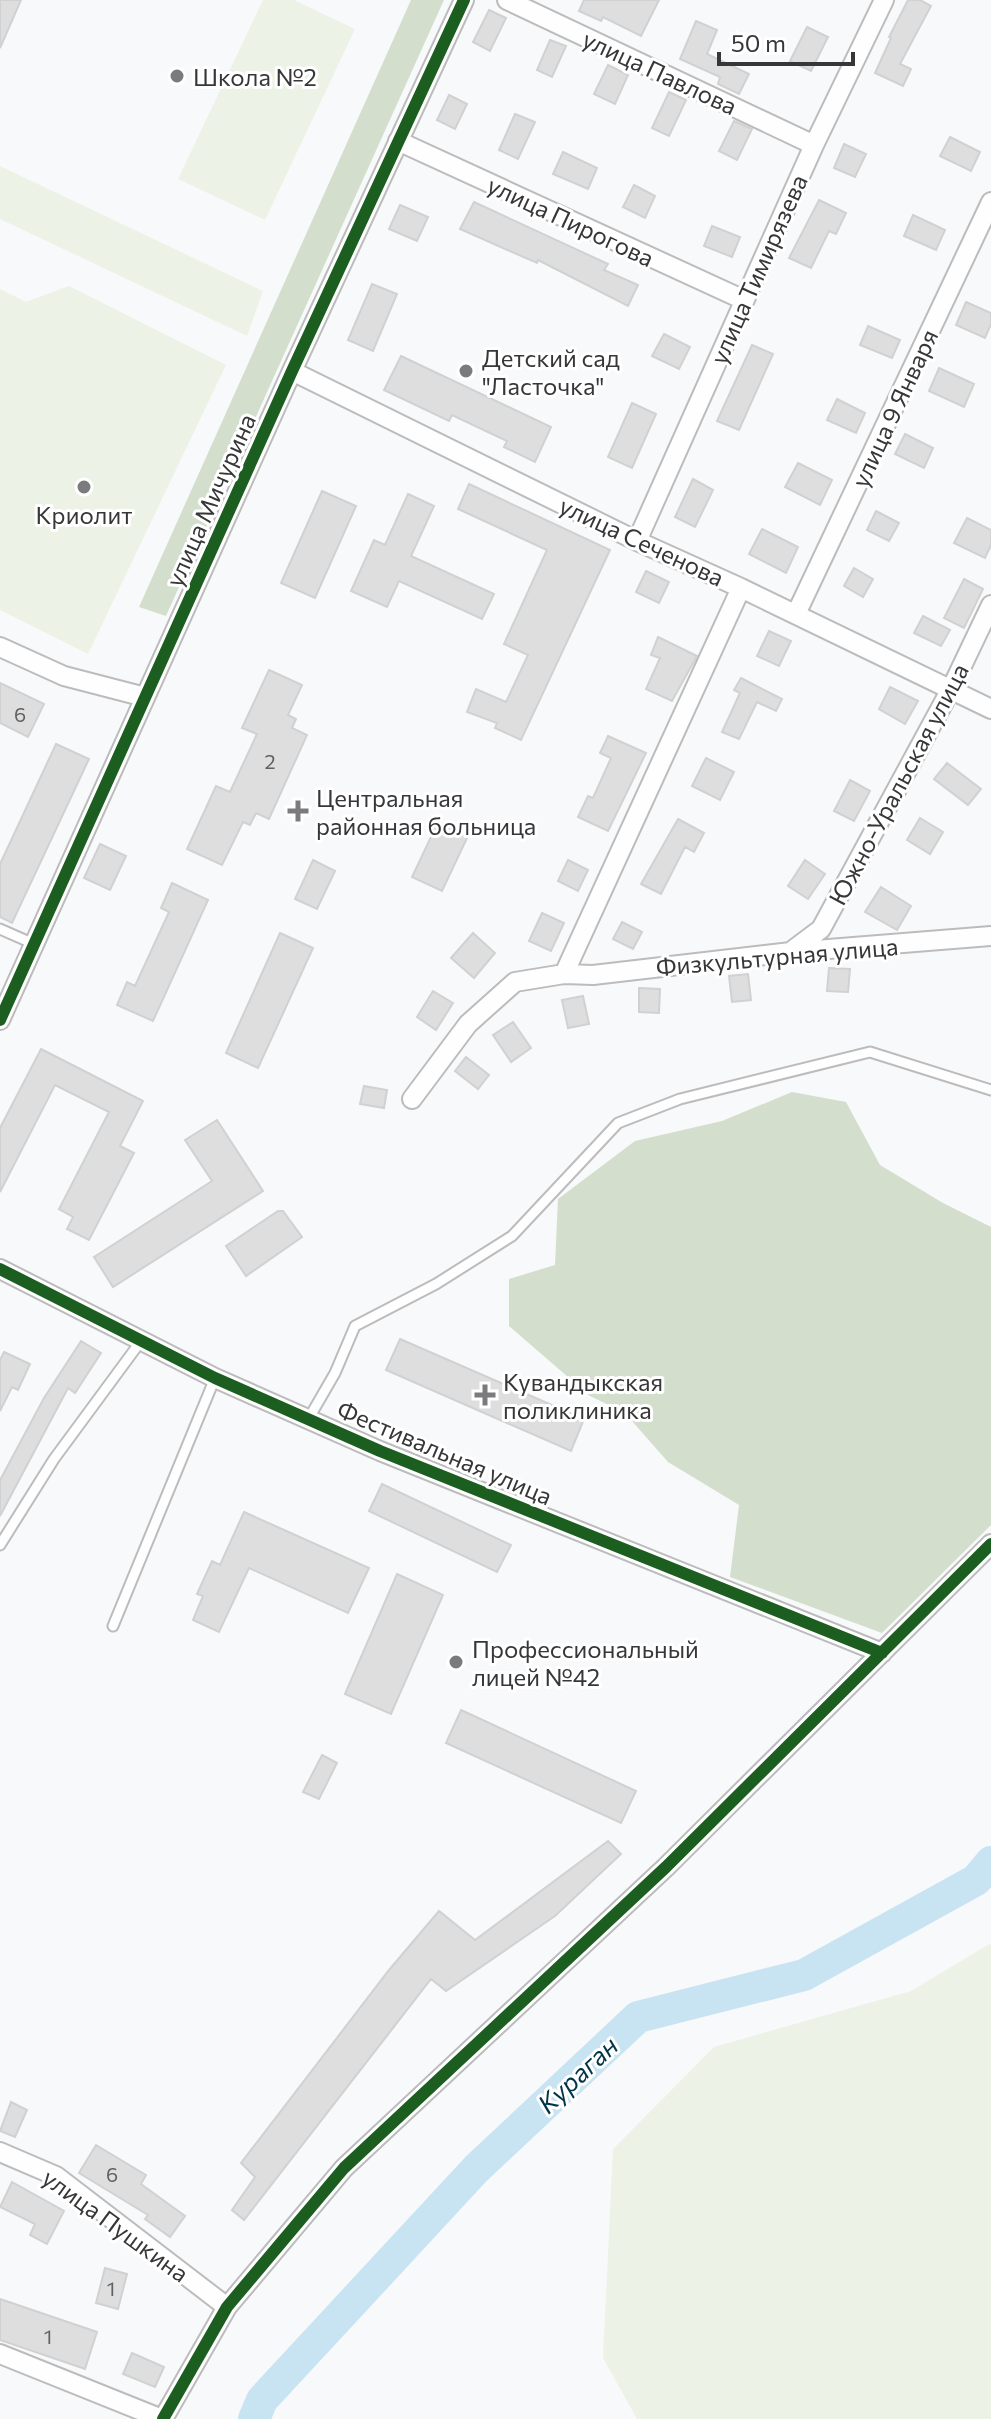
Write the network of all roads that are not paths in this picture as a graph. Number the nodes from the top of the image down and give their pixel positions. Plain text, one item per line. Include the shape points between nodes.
1 (464, 0) edge
2 (507, 0) edge
3 (884, 0) edge
4 (398, 141) junction
5 (814, 145) junction
6 (991, 202) edge
7 (744, 300) junction
8 (292, 371) junction
9 (637, 541) junction
10 (741, 588) junction
11 (991, 605) edge
12 (796, 614) junction
13 (0, 647) edge
14 (951, 689) junction
15 (145, 697) junction
16 (991, 709) edge
17 (0, 929) edge
18 (991, 936) edge
19 (34, 944) junction
20 (791, 952) junction
21 (564, 974) junction
22 (0, 1020) edge
23 (991, 1090) edge
24 (412, 1099) dead end
25 (0, 1269) edge
26 (141, 1341) junction
27 (215, 1378) junction
28 (309, 1418) junction
29 (991, 1544) edge
30 (0, 1545) edge
31 (113, 1626) dead end
32 (882, 1653) junction
33 (0, 2152) edge
34 (227, 2307) junction
35 (0, 2354) edge
36 (163, 2419) edge

1 - 4 street, улица Мичурина
2 - 5 street, улица Павлова
3 - 5 street, улица Тимирязева
4 - 7 street, улица Пирогова
4 - 8 street, улица Мичурина
5 - 7 street, улица Тимирязева
6 - 12 street, улица 9 Января
7 - 9 street, улица Тимирязева
8 - 9 street, улица Сеченова
8 - 15 street, улица Мичурина
9 - 10 street, улица Сеченова
10 - 12 street, улица Сеченова
10 - 21 street
11 - 14 street, Южно-Уральская улица
12 - 14 street, улица Сеченова
13 - 15 street via 64,676
14 - 16 street, улица Сеченова
14 - 20 street, Южно-Уральская улица via 821,929
15 - 19 street, улица Мичурина
17 - 19 lane
18 - 20 street, Физкультурная улица
19 - 22 street, улица Мичурина
20 - 21 street, Физкультурная улица
21 - 24 street, Физкультурная улица via 515,982 468,1024
23 - 28 lane via 870,1052 680,1099 618,1123 512,1236 355,1326
25 - 26 street, Фестивальная улица
26 - 27 street, Фестивальная улица
26 - 30 lane via 54,1459
27 - 28 street, Фестивальная улица
27 - 31 lane
28 - 32 street, Фестивальная улица via 537,1516
29 - 32 street
32 - 34 street via 666,1867 344,2168
33 - 34 street, улица Пушкина via 56,2176
34 - 36 street
35 - 36 street

